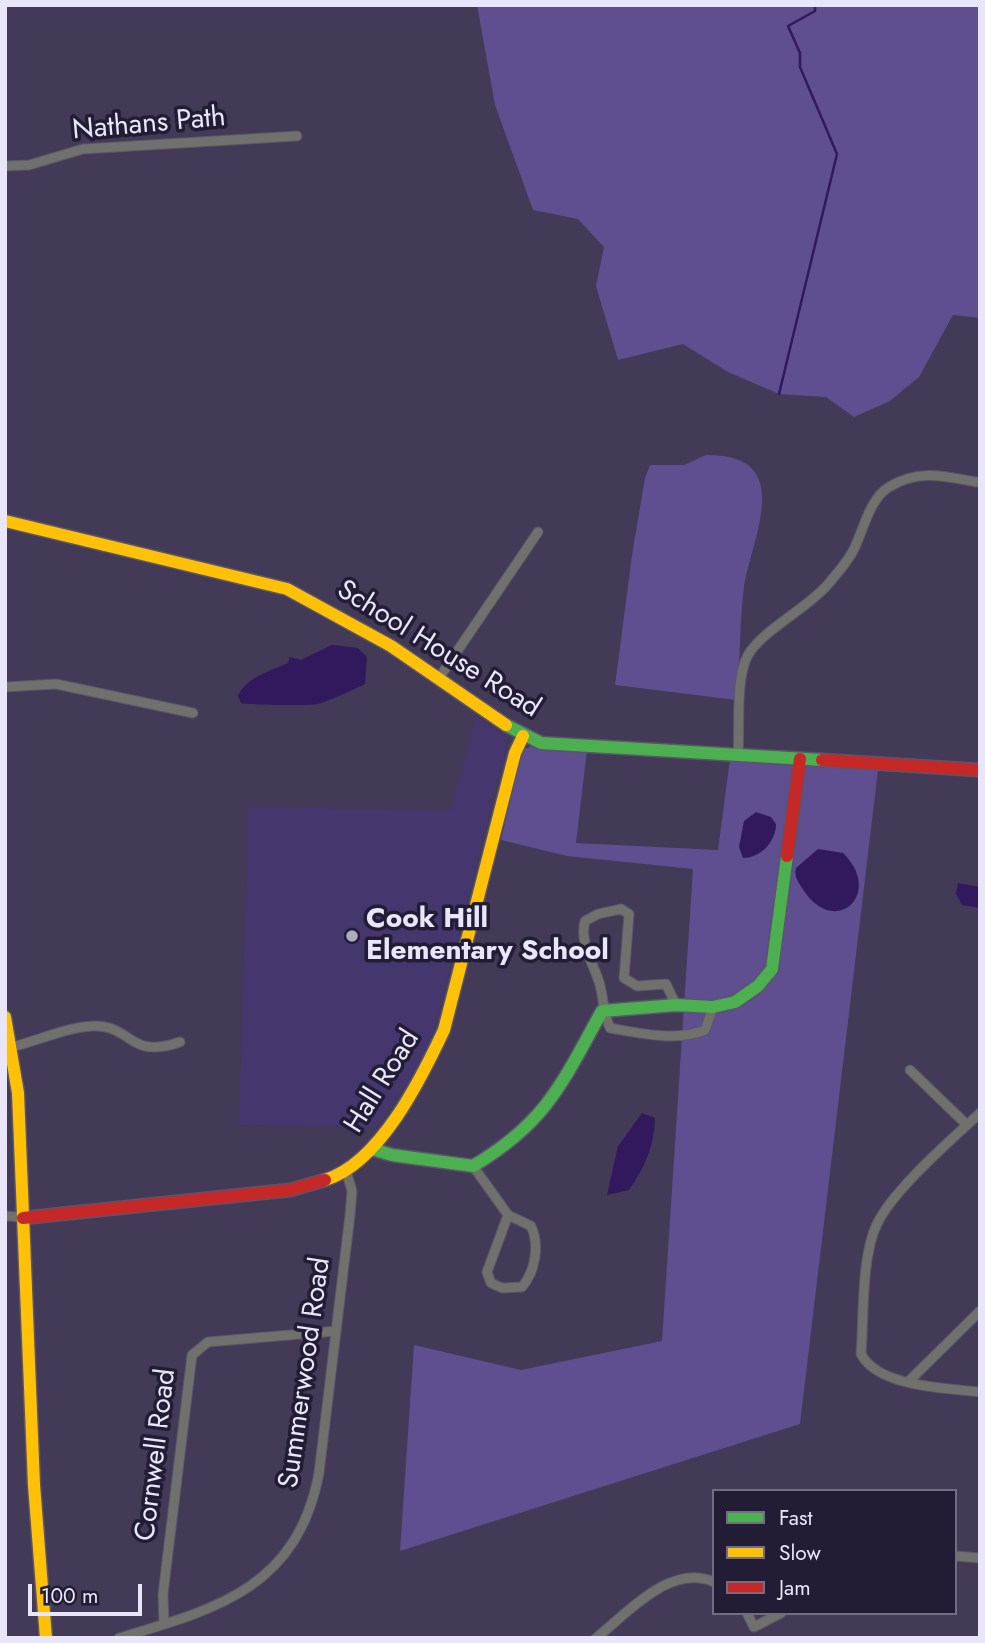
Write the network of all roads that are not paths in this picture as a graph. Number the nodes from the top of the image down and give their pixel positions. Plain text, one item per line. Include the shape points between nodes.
1 (298, 136) dead end
2 (5, 166) edge
3 (976, 482) dead end
4 (5, 521) edge
5 (538, 532) dead end
6 (439, 678) junction
7 (5, 687) edge
8 (193, 713) dead end
9 (523, 736) junction
10 (738, 755) junction
11 (800, 759) junction
12 (980, 771) edge
13 (676, 1005) junction
14 (713, 1007) junction
15 (602, 1011) junction
16 (5, 1017) edge
17 (180, 1042) dead end
18 (12, 1047) junction
19 (910, 1070) dead end
20 (980, 1113) edge
21 (967, 1125) junction
22 (372, 1149) junction
23 (474, 1166) junction
24 (346, 1171) junction
25 (508, 1215) junction
26 (5, 1216) edge
27 (23, 1218) junction
28 (980, 1311) edge
29 (335, 1331) junction
30 (908, 1381) junction
31 (980, 1392) edge
32 (957, 1556) edge
33 (980, 1558) edge
34 (712, 1581) edge
35 (748, 1615) edge
36 (777, 1615) edge
37 (164, 1625) junction
38 (754, 1627) junction
39 (47, 1638) edge
40 (119, 1638) edge
41 (596, 1638) edge
42 (760, 1638) edge

1 - 2 street, Nathans Path via 83,149 29,165
3 - 10 street via 931,474 906,478 885,489 833,579 748,656 742,674
4 - 6 street, School House Road via 287,589 345,618
5 - 6 street
6 - 9 street, School House Road
7 - 8 street via 56,684
9 - 10 street, School House Road via 569,746
9 - 22 street, Hall Road via 444,1030 424,1073
10 - 11 street, School House Road
11 - 12 street, School House Road
11 - 14 street via 772,970 736,1002
13 - 14 street
13 - 15 street
13 - 15 street via 666,984 636,986 624,978 630,924 629,914 621,909 585,921 581,934 601,988
14 - 15 street via 705,1030 695,1035 652,1035 610,1028
15 - 23 street via 538,1119
16 - 18 street
17 - 18 street via 145,1048 109,1027 90,1026
18 - 27 street
19 - 21 street
20 - 21 street
21 - 30 street via 890,1203 876,1226 861,1354 874,1371
22 - 23 street
22 - 24 street, Hall Road
23 - 25 street
24 - 27 street, Hall Road via 290,1191
24 - 29 street, Summerwood Road via 352,1191
25 - 25 street via 487,1272 491,1283 502,1288 522,1287 532,1275 535,1235 531,1226
26 - 27 street
27 - 39 street via 34,1485
28 - 30 street
29 - 37 street, Summerwood Road via 318,1482 299,1530 285,1553 248,1589 207,1612
29 - 37 street, Cornwell Road via 208,1342 192,1355 163,1594
30 - 31 street
32 - 33 street
34 - 41 street via 682,1578 665,1584
35 - 38 street
36 - 38 street
37 - 40 street, Summerwood Road
38 - 42 street

